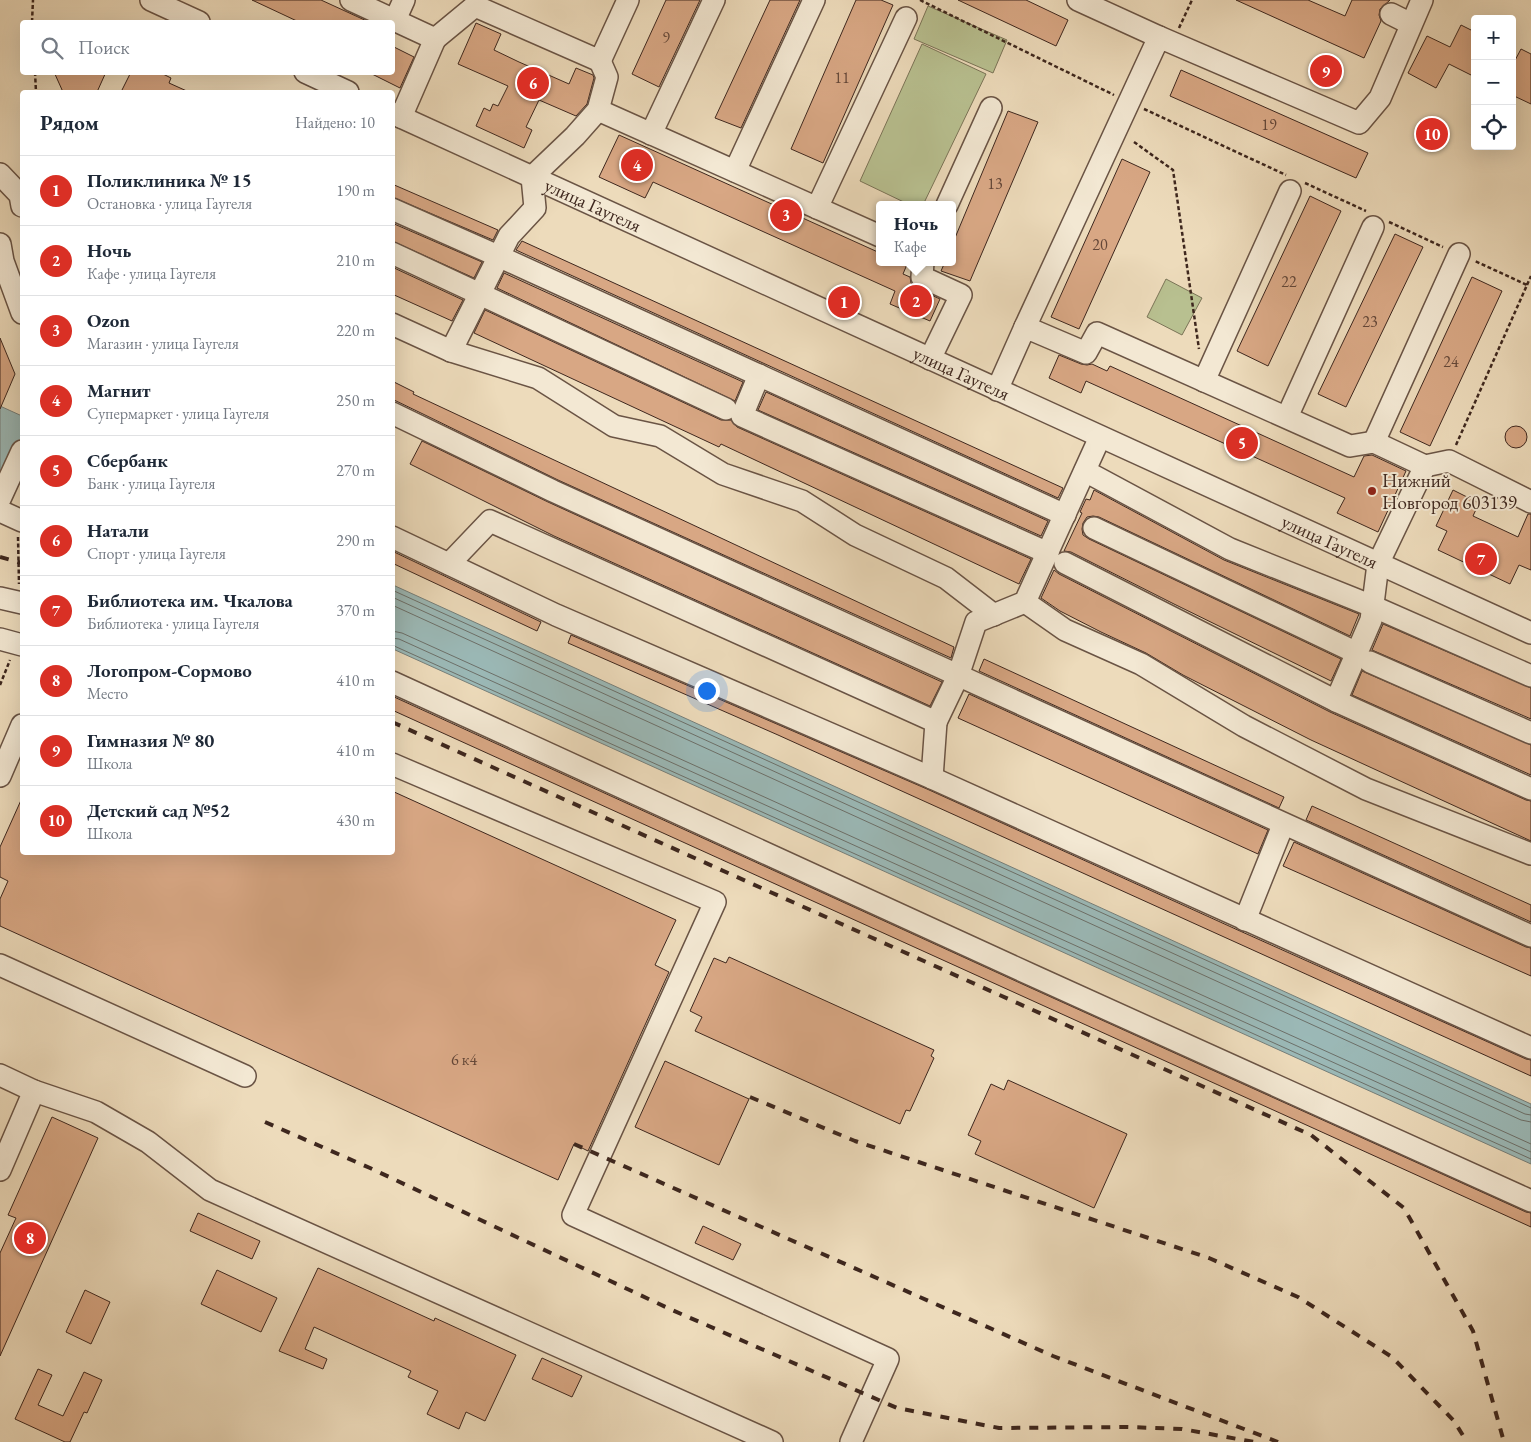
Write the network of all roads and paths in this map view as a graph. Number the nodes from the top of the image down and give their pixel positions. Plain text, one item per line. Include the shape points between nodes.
1 (33, 0) edge
2 (151, 0) edge
3 (352, 0) edge
4 (404, 0) edge
5 (628, 0) edge
6 (714, 0) edge
7 (814, 0) edge
8 (1078, 0) edge
9 (1422, 0) edge
10 (1391, 14) dead end
11 (906, 18) dead end
12 (32, 20) edge
13 (195, 20) edge
14 (395, 20) junction
15 (1411, 24) junction
16 (1160, 37) junction
17 (435, 39) junction
18 (600, 61) junction
19 (35, 75) edge
20 (311, 75) edge
21 (36, 90) edge
22 (344, 90) edge
23 (991, 108) dead end
24 (598, 110) junction
25 (397, 115) edge
26 (650, 134) junction
27 (1134, 142) dead end
28 (735, 171) junction
29 (0, 174) edge
30 (532, 178) junction
31 (1290, 191) dead end
32 (20, 195) edge
33 (949, 201) edge
34 (817, 208) junction
35 (395, 210) edge
36 (1373, 227) dead end
37 (876, 234) edge
38 (0, 244) edge
39 (395, 254) edge
40 (1459, 254) dead end
41 (498, 256) junction
42 (923, 266) edge
43 (1531, 276) edge
44 (1527, 285) dead end
45 (480, 294) junction
46 (20, 297) edge
47 (395, 325) edge
48 (1025, 327) junction
49 (451, 350) junction
50 (1200, 354) dead end
51 (930, 359) junction
52 (759, 375) junction
53 (1204, 381) junction
54 (998, 390) junction
55 (726, 409) dead end
56 (395, 414) edge
57 (1286, 417) junction
58 (1100, 437) junction
59 (1374, 442) junction
60 (20, 456) edge
61 (1424, 466) junction
62 (1085, 471) junction
63 (1, 502) edge
64 (1531, 502) edge
65 (1065, 515) junction
66 (20, 519) edge
67 (1094, 528) dead end
68 (395, 538) edge
69 (1056, 558) junction
70 (449, 564) junction
71 (1378, 564) junction
72 (0, 598) edge
73 (1025, 602) junction
74 (20, 603) edge
75 (1372, 606) junction
76 (994, 615) junction
77 (1531, 634) edge
78 (0, 639) edge
79 (20, 645) edge
80 (1364, 657) junction
81 (958, 676) junction
82 (1531, 676) edge
83 (395, 683) edge
84 (1336, 701) junction
85 (936, 722) junction
86 (20, 730) edge
87 (1531, 733) edge
88 (395, 765) edge
89 (0, 776) edge
90 (932, 778) junction
91 (1531, 789) edge
92 (1284, 825) junction
93 (1531, 854) edge
94 (1245, 920) junction
95 (1531, 936) edge
96 (0, 965) edge
97 (1531, 1048) edge
98 (0, 1075) edge
99 (246, 1076) dead end
100 (34, 1091) junction
101 (0, 1170) edge
102 (1531, 1201) edge
103 (772, 1442) edge
104 (851, 1442) edge

1 - 12 path
2 - 13 street
3 - 14 street
4 - 14 street
5 - 18 street
6 - 26 street
7 - 28 street
8 - 16 street
9 - 15 street
10 - 15 street
11 - 34 street
14 - 17 street
15 - 16 street via 1380,98 1359,122
16 - 48 street
17 - 18 street via 475,6
17 - 25 street
18 - 24 street via 607,77
19 - 21 path
20 - 22 street
23 - 33 street
24 - 26 street
24 - 30 street
25 - 30 street, улица Гаугеля
26 - 28 street
27 - 50 path via 1173,170
28 - 34 street
29 - 32 street
30 - 41 street via 535,208 509,236
30 - 51 street, улица Гаугеля
31 - 53 street
34 - 37 street
35 - 41 street
36 - 57 street
38 - 46 street via 3,261
39 - 45 street
40 - 59 street
41 - 45 street
41 - 52 street
42 - 51 street via 922,277 961,295
43 - 44 path
45 - 49 street
45 - 55 street
47 - 49 street
48 - 53 street via 1086,353 1096,333
48 - 54 street
49 - 76 street via 538,378 614,426 660,436 723,474 802,501 855,535 946,578
51 - 54 street, улица Гаугеля
52 - 65 street
52 - 69 street via 742,416
53 - 57 street
54 - 58 street, улица Гаугеля
56 - 81 street via 553,491
57 - 59 street via 1350,446
58 - 62 street
58 - 71 street, улица Гаугеля
59 - 61 street
60 - 63 street
61 - 64 street via 1449,461
61 - 71 street
62 - 65 street
62 - 75 street via 1230,549
63 - 66 street
65 - 69 street
67 - 80 street
68 - 70 street
69 - 73 street
69 - 84 street
70 - 85 street via 490,521
70 - 90 street via 556,615
71 - 75 street
71 - 77 street, улица Гаугеля
72 - 74 street
73 - 76 street
73 - 93 street via 1065,630 1141,664 1244,726 1366,790
75 - 80 street
75 - 82 street
76 - 81 street via 976,622
78 - 79 street
80 - 84 street
80 - 87 street
81 - 85 street
81 - 92 street
83 - 102 street
84 - 91 street
85 - 90 street
86 - 89 street
88 - 104 street via 715,902 573,1215 888,1359
90 - 94 street
92 - 94 street
92 - 95 street
94 - 97 street
96 - 99 street
98 - 100 street
100 - 101 street
100 - 103 street via 96,1112 148,1142 210,1190

